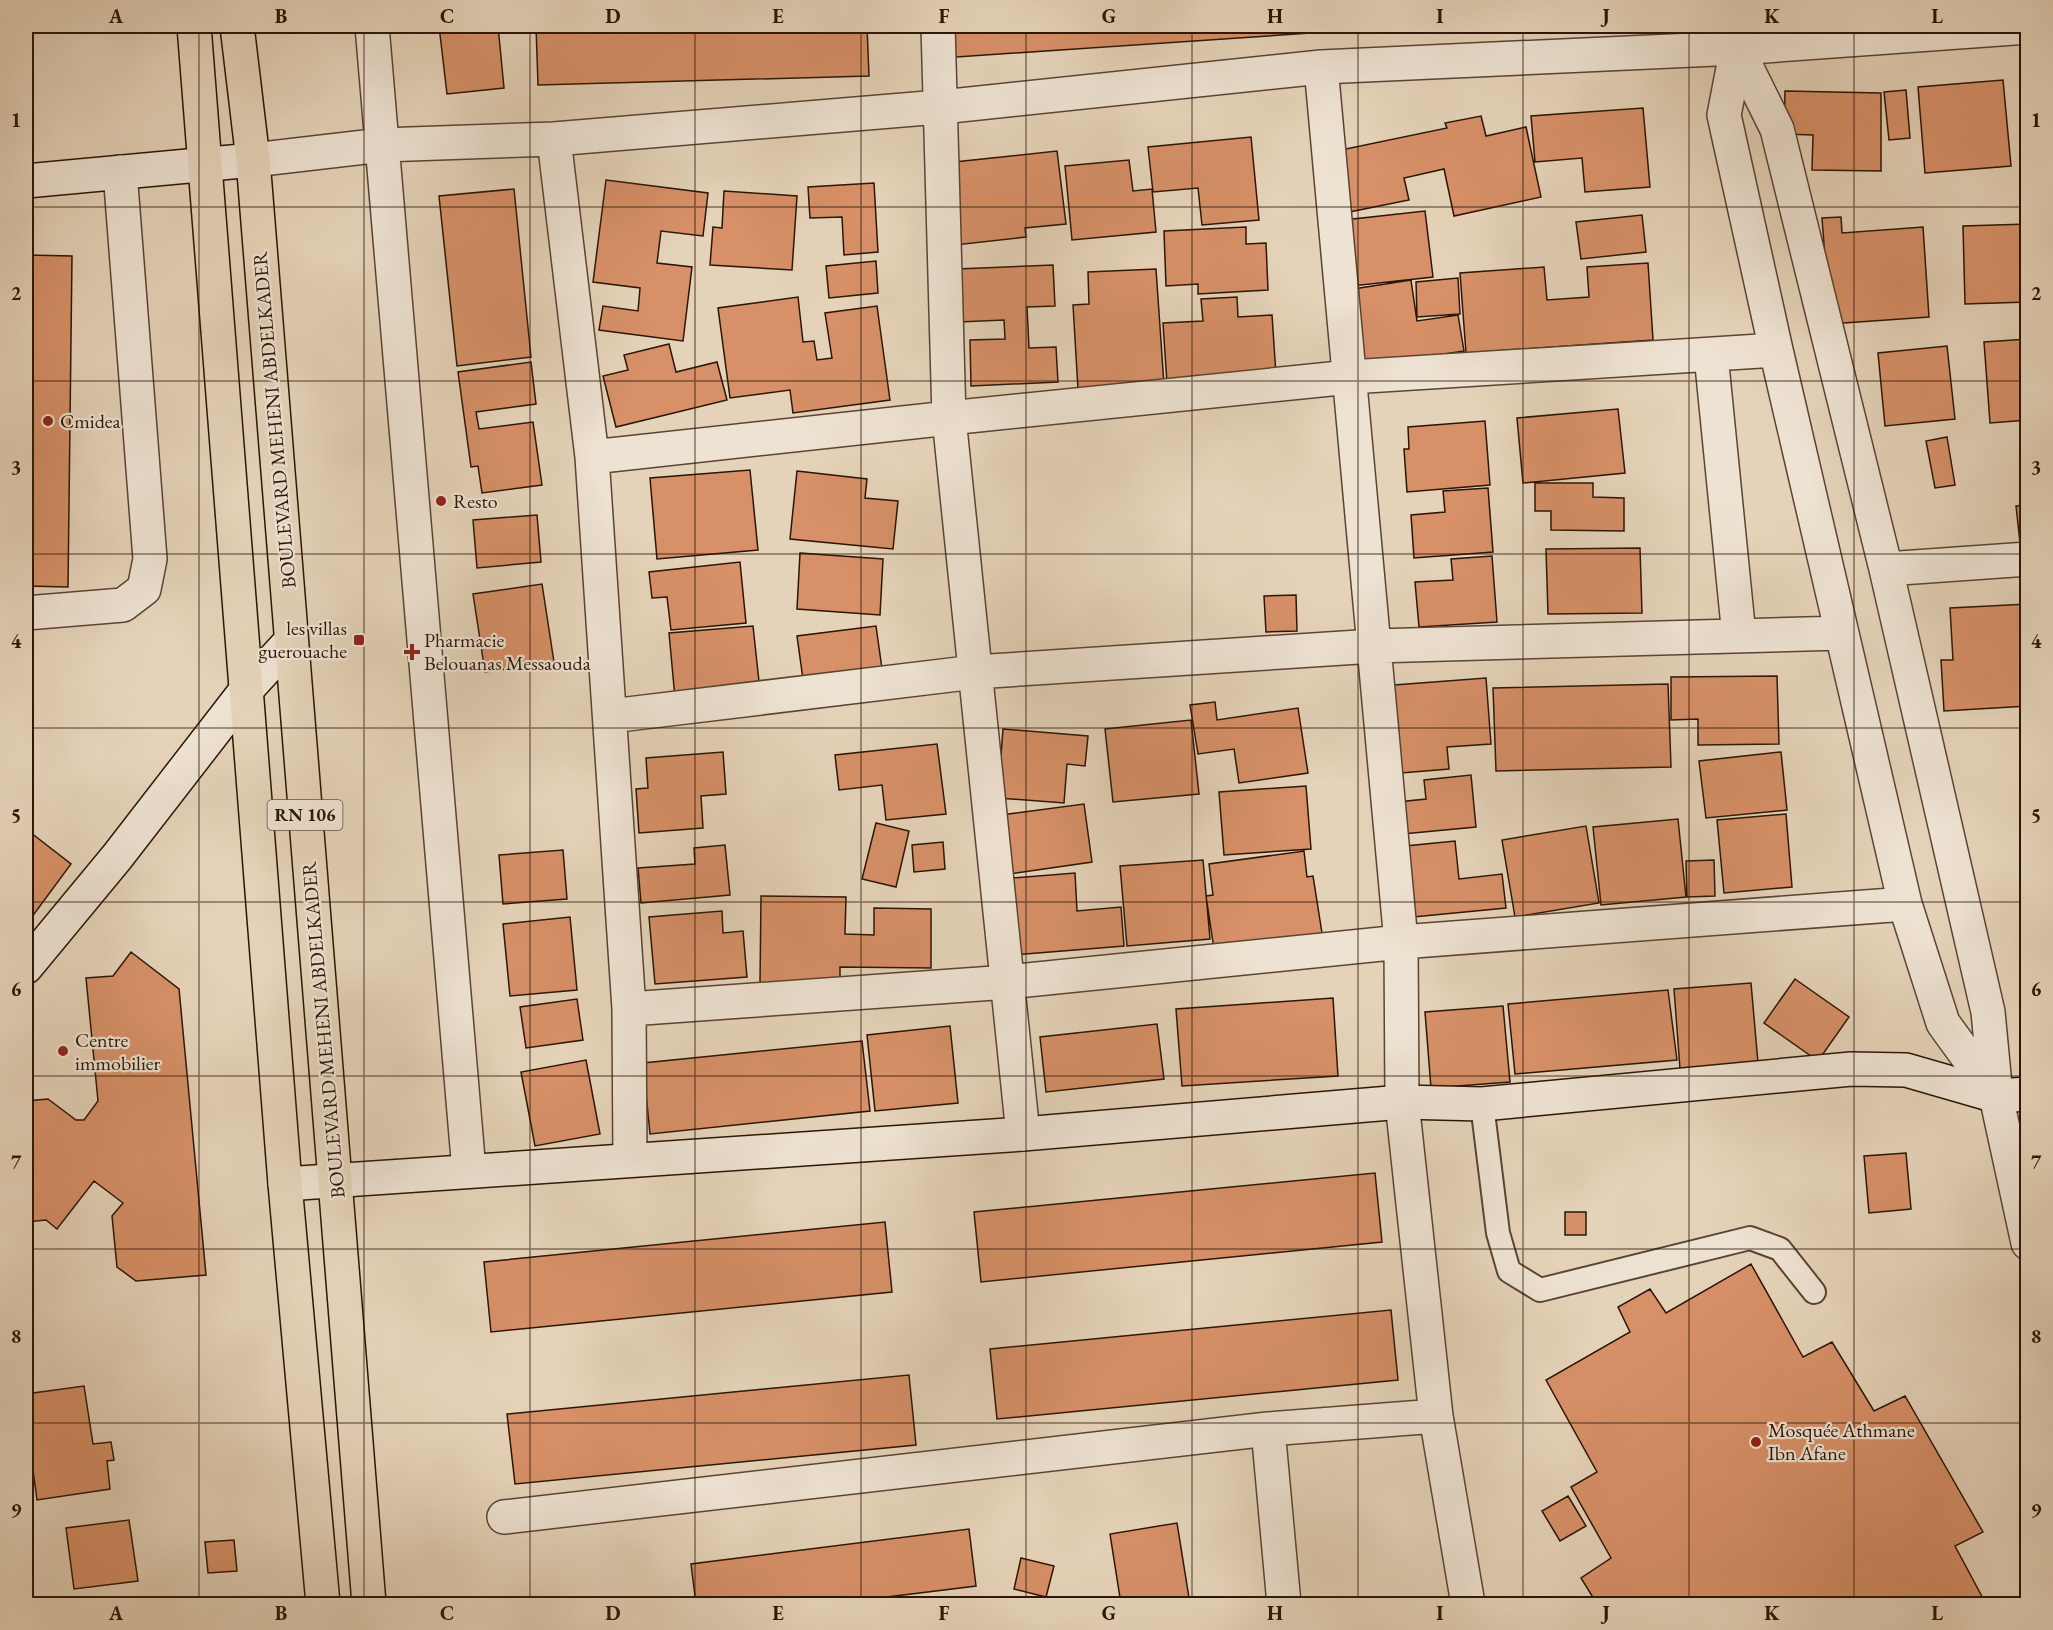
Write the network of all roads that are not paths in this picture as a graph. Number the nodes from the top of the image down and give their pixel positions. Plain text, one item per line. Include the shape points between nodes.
1 (194, 26) edge
2 (237, 26) edge
3 (372, 26) edge
4 (938, 26) edge
5 (2028, 27) edge
6 (1630, 39) edge
7 (1737, 48) junction
8 (1321, 67) junction
9 (940, 107) junction
10 (554, 139) junction
11 (382, 146) junction
12 (253, 159) junction
13 (205, 164) junction
14 (120, 172) junction
15 (26, 181) edge
16 (1776, 350) junction
17 (1711, 355) junction
18 (1350, 377) junction
19 (949, 418) junction
20 (592, 457) junction
21 (2028, 559) edge
22 (1886, 569) junction
23 (26, 613) edge
24 (1842, 633) junction
25 (1739, 636) junction
26 (291, 641) junction
27 (1374, 646) junction
28 (975, 672) junction
29 (247, 689) junction
30 (611, 717) junction
31 (1905, 904) junction
32 (1401, 942) junction
33 (26, 967) edge
34 (1008, 982) junction
35 (629, 1009) junction
36 (2012, 1095) edge
37 (1402, 1102) junction
38 (1482, 1104) junction
39 (1023, 1134) junction
40 (630, 1160) junction
41 (470, 1171) junction
42 (335, 1180) junction
43 (285, 1184) junction
44 (2028, 1243) edge
45 (1814, 1292) dead end
46 (1436, 1416) junction
47 (1268, 1429) junction
48 (504, 1517) dead end
49 (322, 1605) edge
50 (369, 1605) edge
51 (1284, 1605) edge
52 (1468, 1605) edge

1 - 13 main road, RN 106
2 - 12 main road, BOULEVARD MEHENI ABDELKADER / RN 106
3 - 11 street
4 - 9 street
5 - 7 street
6 - 7 street
6 - 8 street
7 - 16 street via 1724,115
7 - 22 street via 1777,129
8 - 9 street
8 - 18 street
9 - 10 street
9 - 19 street
10 - 11 street
10 - 20 street
11 - 12 street
11 - 41 street
12 - 13 street
12 - 26 main road, BOULEVARD MEHENI ABDELKADER / RN 106
13 - 14 street
13 - 29 main road, RN 106
14 - 15 street
14 - 23 street via 150,559 144,589 123,605
16 - 17 street
16 - 24 street
17 - 18 street
17 - 25 street
18 - 19 street
18 - 27 street
19 - 20 street
19 - 28 street
20 - 30 street
21 - 22 street
22 - 36 street via 1988,1012
24 - 25 street
24 - 31 street
25 - 27 street
26 - 29 street
26 - 42 main road, BOULEVARD MEHENI ABDELKADER / RN 106
27 - 28 street
27 - 32 street
28 - 30 street
28 - 34 street
29 - 33 street
29 - 43 main road, RN 106
30 - 35 street
31 - 32 street
31 - 36 street via 1943,1023
32 - 34 street
32 - 37 street
34 - 35 street
34 - 39 street
35 - 40 street
36 - 38 street via 1906,1070 1851,1069
36 - 44 street
37 - 38 street
37 - 39 street
37 - 46 street
38 - 45 lane via 1498,1233 1509,1271 1540,1290 1750,1238 1780,1249
39 - 40 street
40 - 41 street
41 - 42 street
42 - 43 street
42 - 50 main road, BOULEVARD MEHENI ABDELKADER / RN 106
43 - 49 main road, RN 106
46 - 47 street
46 - 52 street
47 - 48 street
47 - 51 street

